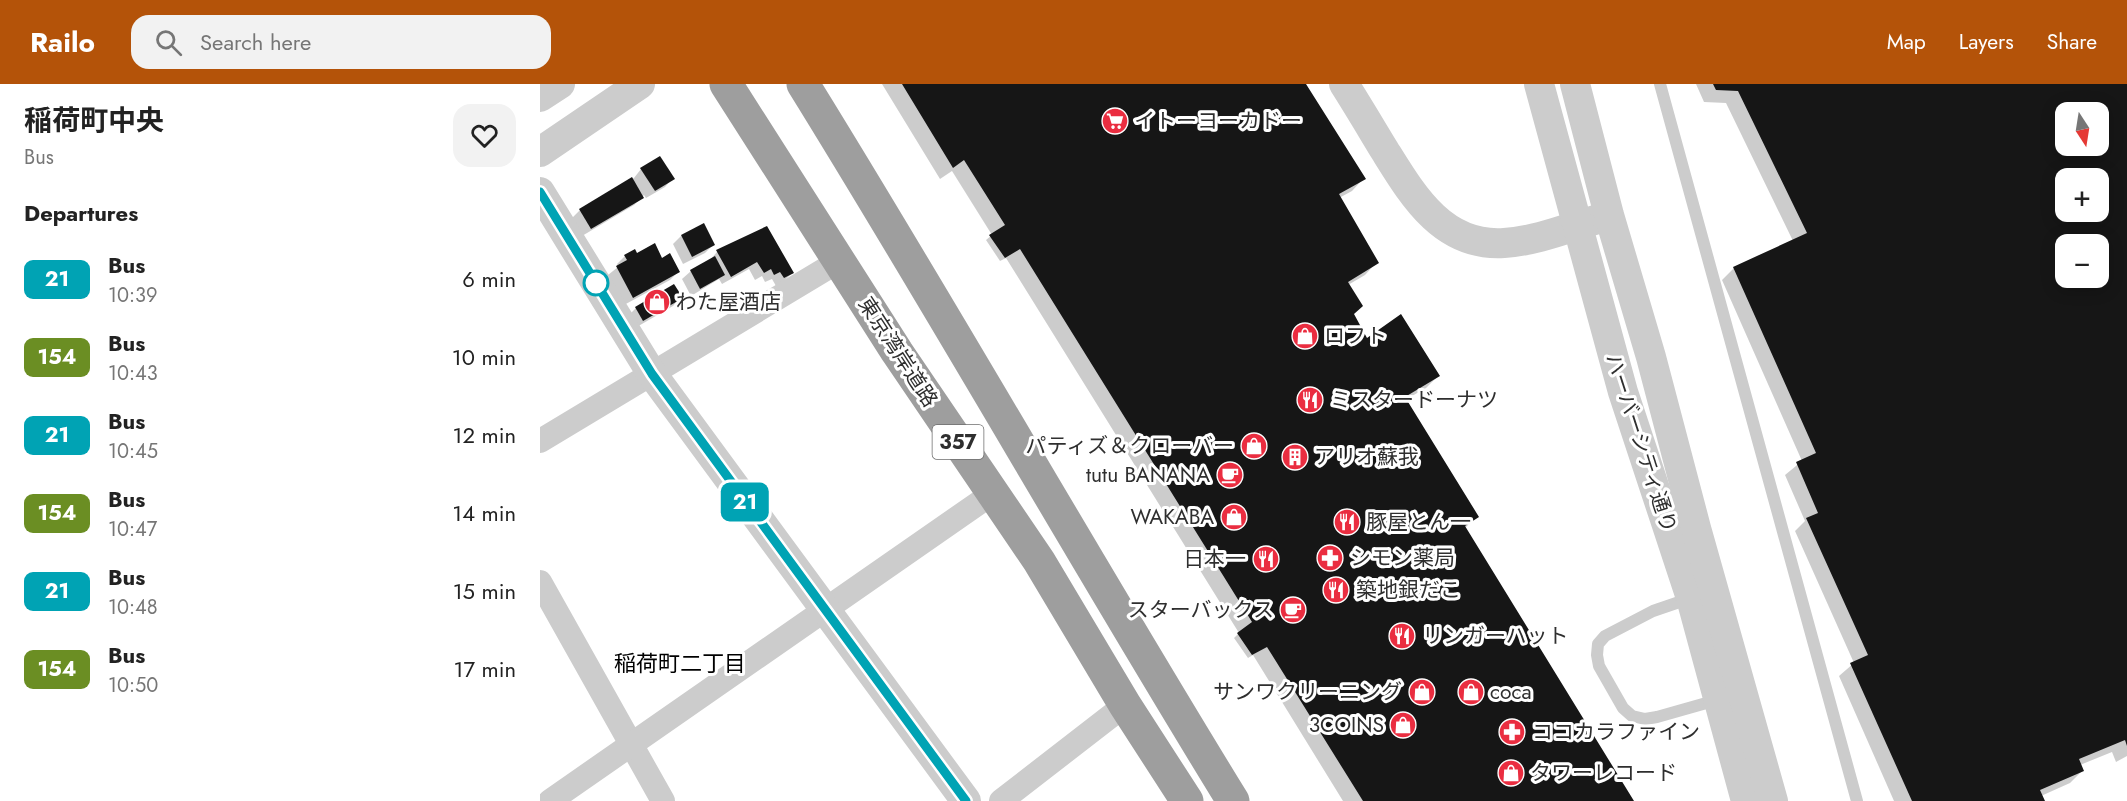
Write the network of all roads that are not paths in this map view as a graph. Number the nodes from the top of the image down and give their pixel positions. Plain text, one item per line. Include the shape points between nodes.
1 (560, 84) edge
2 (640, 84) edge
3 (726, 84) edge
4 (803, 84) edge
5 (1344, 84) edge
6 (1539, 84) edge
7 (1575, 84) edge
8 (1660, 84) edge
9 (540, 98) edge
10 (540, 152) edge
11 (540, 192) edge
12 (1609, 215) junction
13 (1578, 225) junction
14 (839, 261) junction
15 (652, 374) junction
16 (540, 441) edge
17 (993, 493) junction
18 (540, 582) edge
19 (1691, 598) junction
20 (825, 611) junction
21 (1719, 699) junction
22 (1125, 705) junction
23 (632, 744) junction
24 (550, 801) edge
25 (663, 801) edge
26 (966, 801) edge
27 (1001, 801) edge
28 (1187, 801) edge
29 (1233, 801) edge
30 (1746, 801) edge
31 (1773, 801) edge
32 (1857, 801) edge

1 - 9 street
2 - 10 street
3 - 14 highway, 東京湾岸道路 / 357
4 - 29 highway, 357
5 - 13 street via 1406,185 1440,224 1464,236 1504,243
6 - 13 street, ハーバーシティ通り
7 - 12 street, ハーバーシティ通り
8 - 32 lane
11 - 15 street
12 - 13 street
12 - 31 street, ハーバーシティ通り
13 - 19 street, ハーバーシティ通り via 1623,392
14 - 15 street
14 - 17 highway, 東京湾岸道路 / 357
15 - 16 street
15 - 20 street
17 - 20 street
17 - 22 highway, 東京湾岸道路 / 357 via 1039,561
18 - 23 street
19 - 21 street, ハーバーシティ通り
19 - 21 lane via 1653,611 1605,636 1598,644 1599,666 1623,708 1632,716 1657,717
20 - 23 street
20 - 26 street
21 - 30 street, ハーバーシティ通り
22 - 27 street
22 - 28 highway, 東京湾岸道路 / 357
23 - 24 street
23 - 25 street

